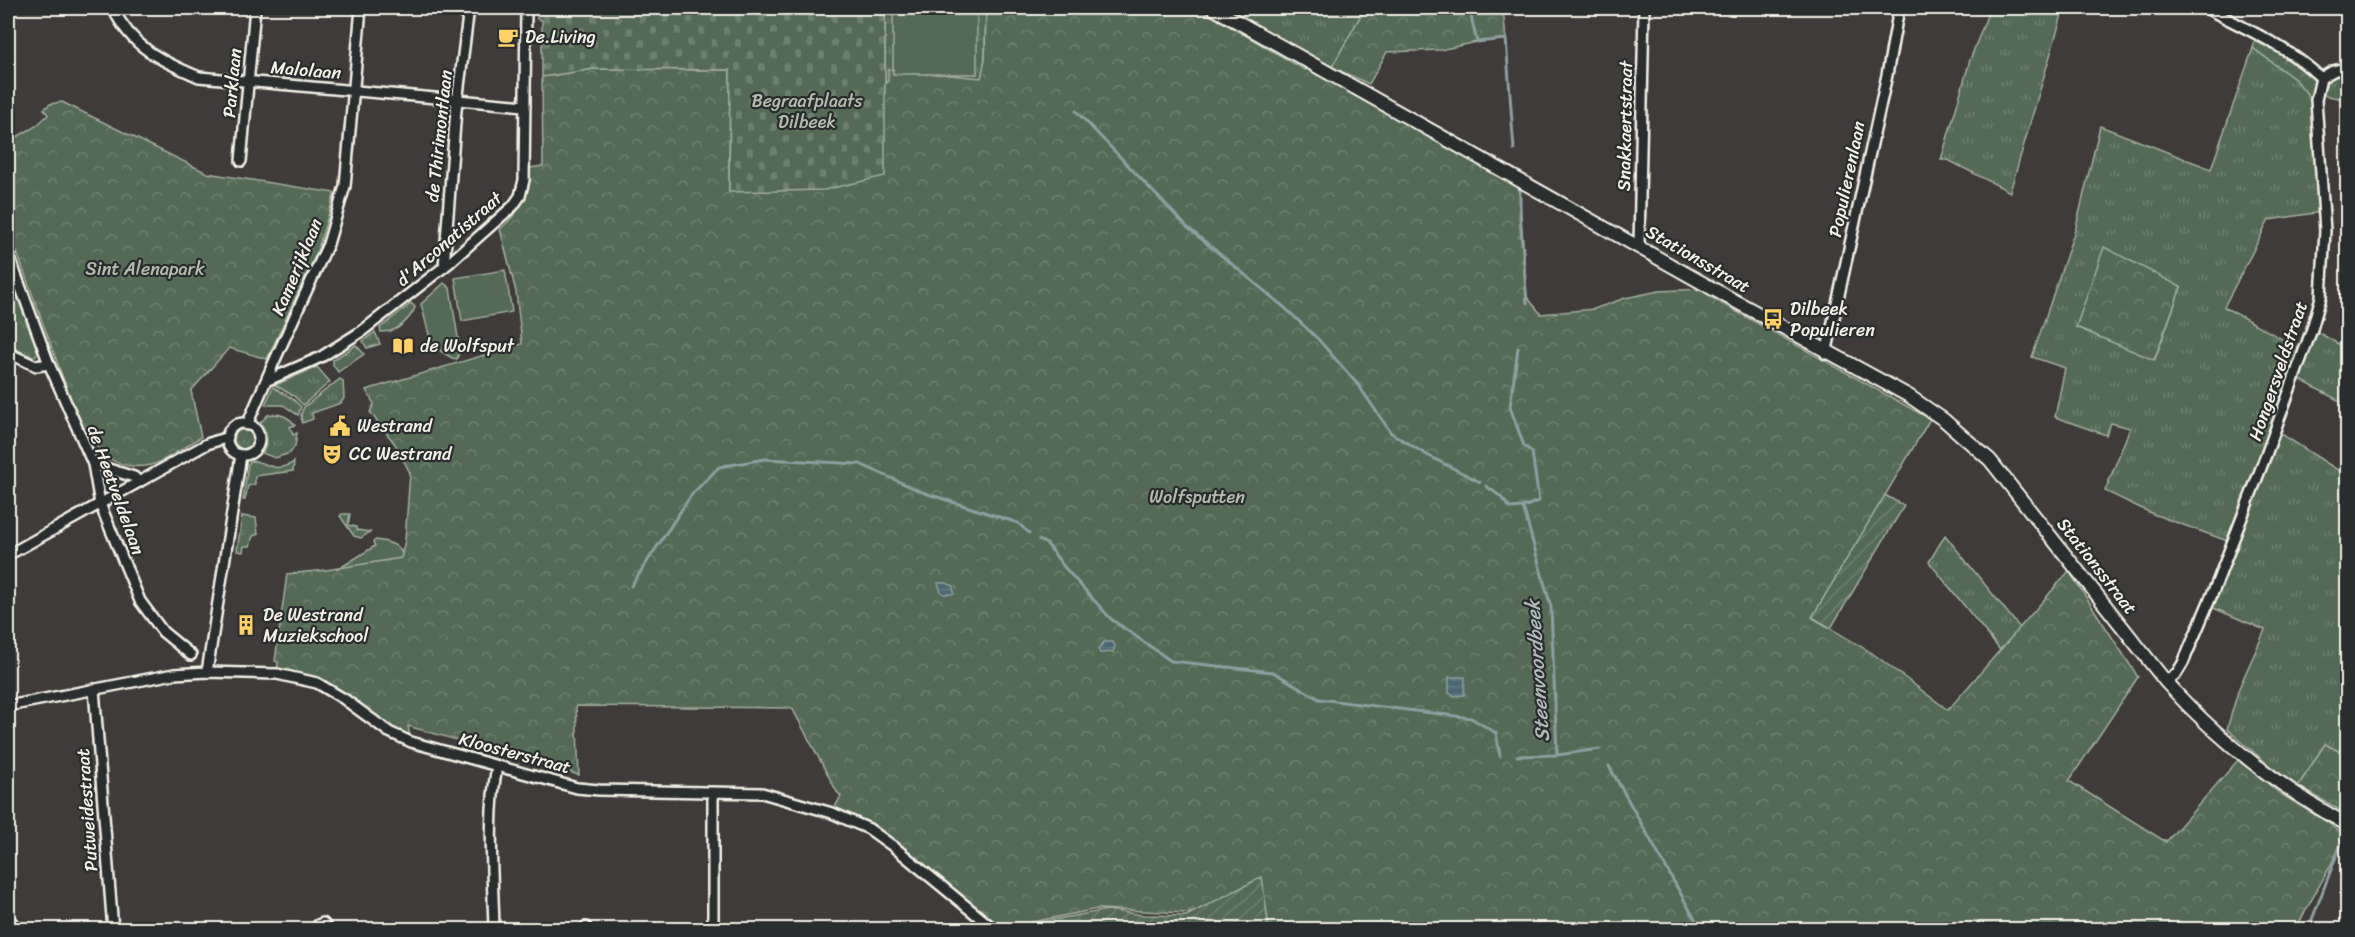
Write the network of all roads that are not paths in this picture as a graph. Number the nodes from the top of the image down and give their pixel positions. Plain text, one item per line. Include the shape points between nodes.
1 (112, 8) edge
2 (255, 8) edge
3 (361, 8) edge
4 (469, 8) edge
5 (526, 8) edge
6 (1213, 8) edge
7 (1644, 8) edge
8 (1899, 8) edge
9 (2206, 8) edge
10 (2348, 67) edge
11 (2321, 78) junction
12 (248, 81) junction
13 (353, 90) junction
14 (459, 100) junction
15 (525, 106) junction
16 (241, 162) dead end
17 (1639, 246) junction
18 (8, 254) edge
19 (444, 267) junction
20 (15, 276) junction
21 (8, 290) edge
22 (8, 353) edge
23 (1826, 354) junction
24 (49, 364) junction
25 (266, 381) junction
26 (247, 424) junction
27 (228, 437) junction
28 (241, 455) junction
29 (93, 464) junction
30 (139, 482) junction
31 (100, 504) junction
32 (8, 555) edge
33 (191, 655) dead end
34 (207, 672) junction
35 (2166, 682) junction
36 (94, 689) junction
37 (8, 706) edge
38 (497, 766) junction
39 (713, 793) junction
40 (2348, 825) edge
41 (8, 918) edge
42 (18, 930) edge
43 (113, 930) edge
44 (316, 930) edge
45 (329, 930) edge
46 (494, 930) edge
47 (713, 930) edge
48 (995, 930) edge

1 - 12 street, Malolaan via 139,45 164,62 199,77
2 - 12 street, Parklaan
3 - 13 street, Kamerijklaan
4 - 14 street, de Thirimontlaan
5 - 15 street, d'Arconatistraat
6 - 17 street, Stationsstraat
7 - 17 street, Snakkaertstraat
8 - 23 street, Populierenlaan
9 - 11 street via 2283,49
10 - 11 street
11 - 35 street, Hongersveldstraat via 2316,100 2325,231 2321,297 2216,585 2183,663
12 - 13 street, Malolaan
12 - 16 street, Parklaan
13 - 14 street, Malolaan
13 - 25 street, Kamerijklaan via 345,186 328,244
14 - 15 street, Malolaan
14 - 19 street, de Thirimontlaan
15 - 19 street, d'Arconatistraat via 524,180 520,196 508,212
17 - 23 street, Stationsstraat
18 - 20 street, de Heetveldelaan
19 - 25 street, d'Arconatistraat via 343,345
20 - 21 street
20 - 24 street, de Heetveldelaan
22 - 24 street via 36,366
23 - 35 street, Stationsstraat via 1909,396 1990,460
24 - 29 street, de Heetveldelaan
25 - 26 street, Kamerijklaan
26 - 27 street via 235,426
26 - 28 street via 257,433 258,445 251,453
27 - 28 street via 231,449
27 - 30 street via 207,444
28 - 34 street
29 - 30 street
29 - 31 street, de Heetveldelaan
30 - 31 street
31 - 32 street
31 - 33 street, de Heetveldelaan via 140,601 164,632
34 - 36 street, Kloosterstraat
34 - 38 street, Kloosterstraat via 277,674 317,683 389,732
35 - 40 street, Stationsstraat via 2284,787
36 - 37 street, Kloosterstraat
36 - 43 street, Putweidestraat
38 - 39 street, Kloosterstraat via 577,788
38 - 46 street via 492,829
39 - 47 street
39 - 48 street, Kloosterstraat via 762,793 832,813 869,829
41 - 42 street
44 - 45 street via 323,923

